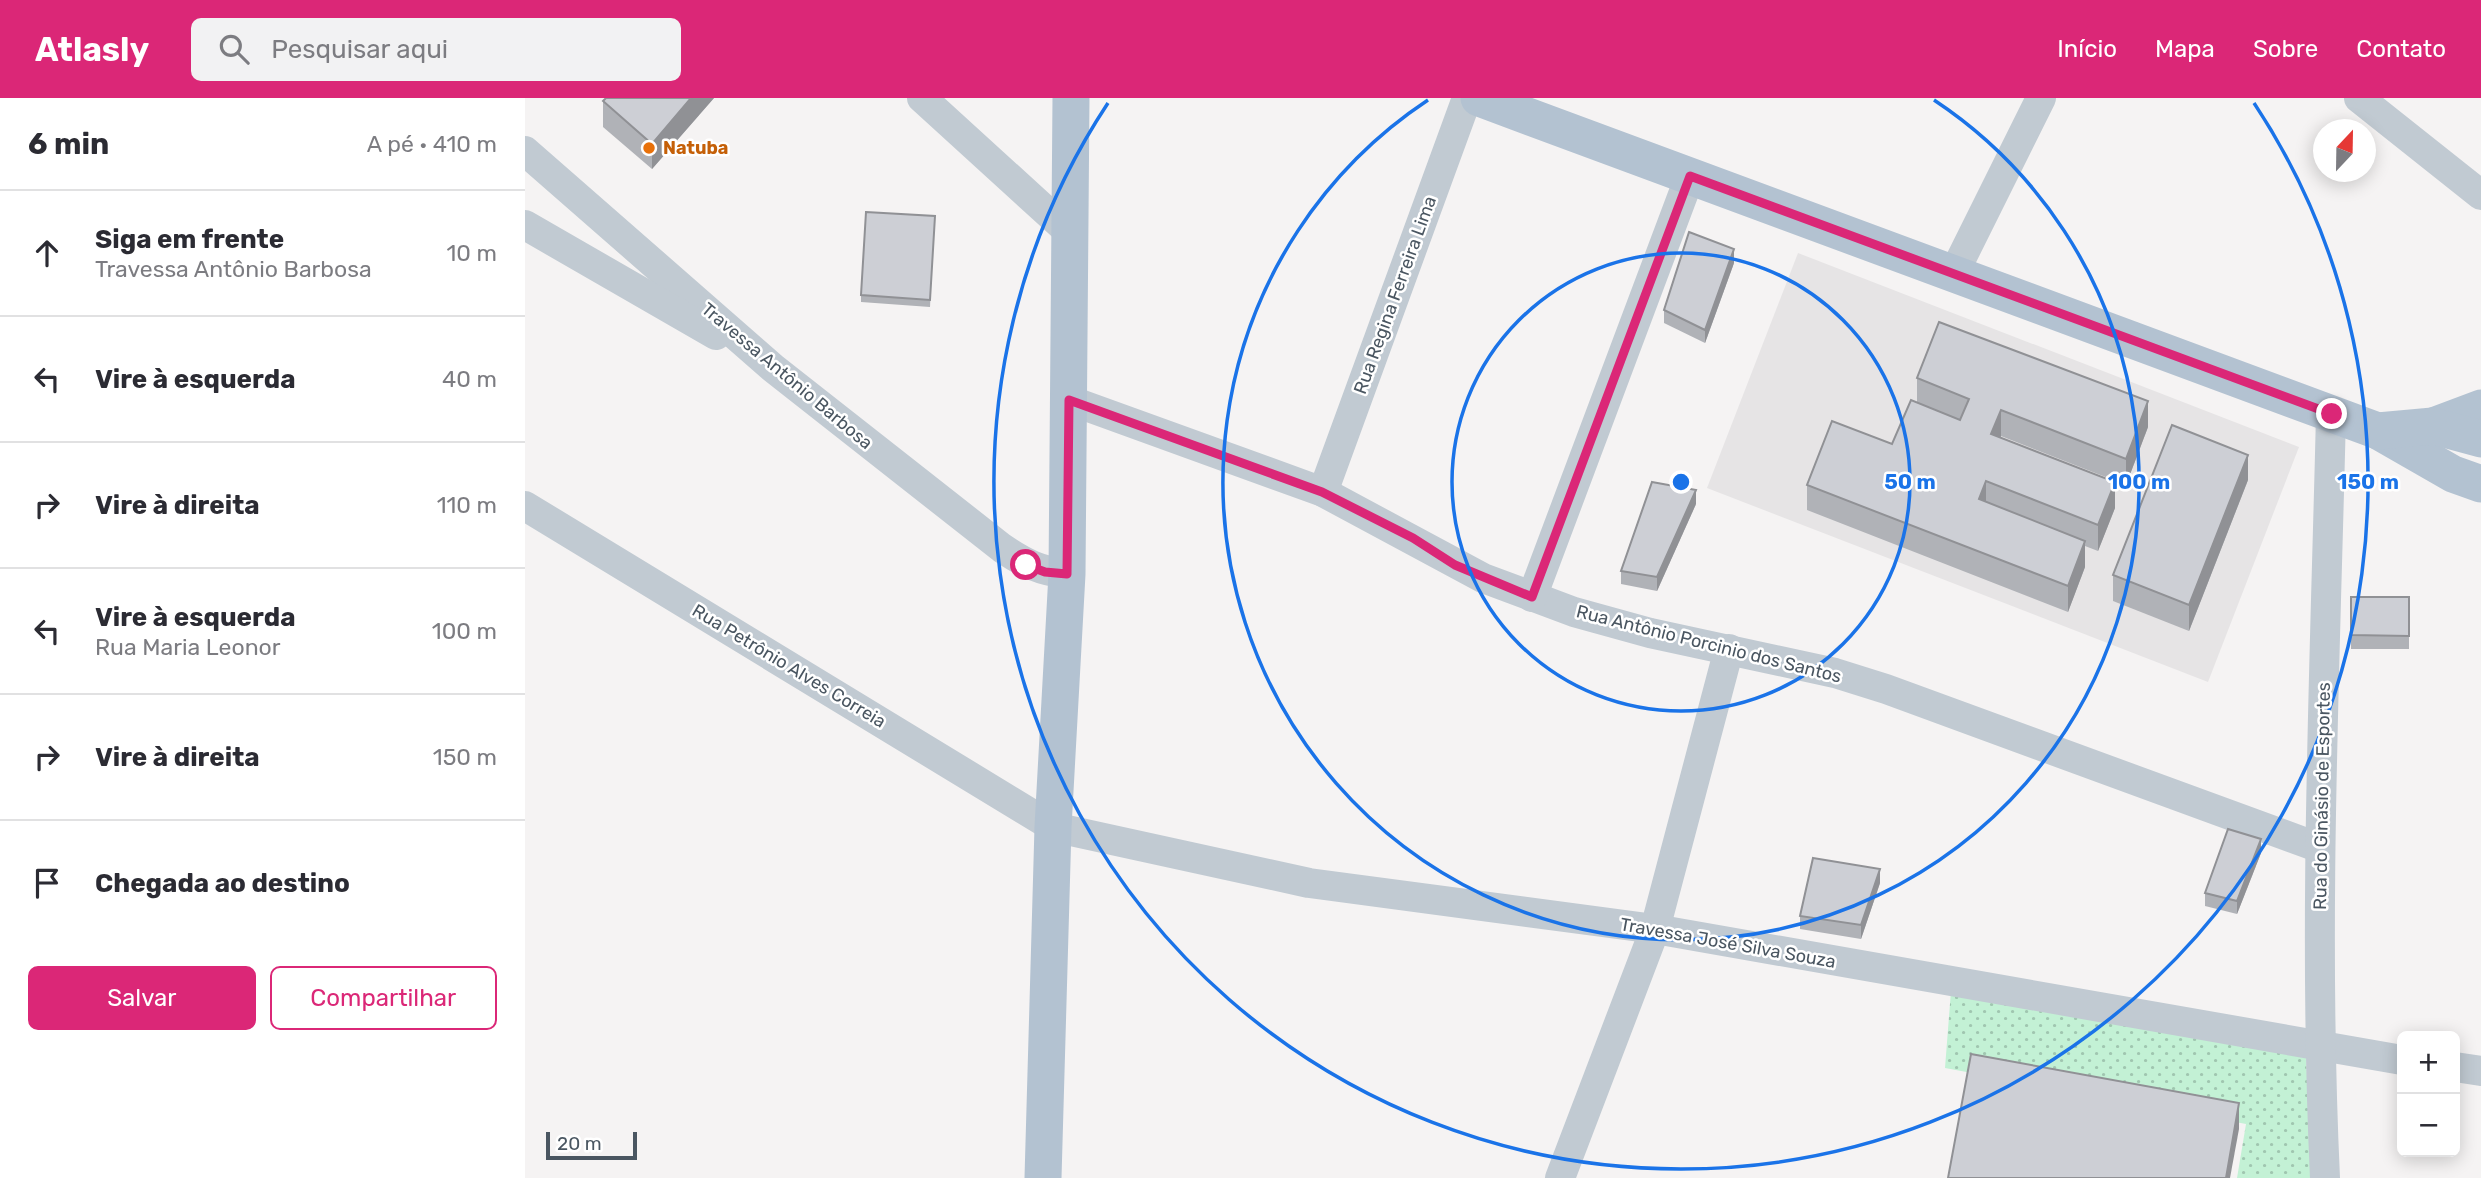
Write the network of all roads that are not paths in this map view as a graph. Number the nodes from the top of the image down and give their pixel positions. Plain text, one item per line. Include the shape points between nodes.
1 (922, 98) edge
2 (1098, 98) edge
3 (1467, 98) edge
4 (1479, 98) edge
5 (2041, 98) edge
6 (2359, 98) edge
7 (1071, 111) edge
8 (525, 150) edge
9 (1690, 176) junction
10 (2481, 195) edge
11 (525, 225) edge
12 (1068, 231) junction
13 (1954, 273) junction
14 (773, 369) junction
15 (1069, 400) junction
16 (2481, 408) edge
17 (2332, 414) junction
18 (2433, 426) junction
19 (2378, 431) junction
20 (2481, 439) edge
21 (2467, 479) edge
22 (1322, 492) junction
23 (2481, 495) edge
24 (525, 506) edge
25 (1067, 574) junction
26 (1532, 597) junction
27 (1729, 649) junction
28 (1053, 827) junction
29 (2321, 848) junction
30 (1655, 929) junction
31 (2319, 1047) junction
32 (2397, 1059) edge
33 (2460, 1068) edge
34 (2481, 1071) edge
35 (1043, 1178) edge
36 (1560, 1178) edge
37 (2325, 1178) edge

1 - 12 street
2 - 7 main road
3 - 22 street, Rua Regina Ferreira Lima
4 - 9 main road
5 - 13 street
6 - 10 street
7 - 12 main road
8 - 14 street, Travessa Antônio Barbosa
9 - 13 main road
9 - 26 street
11 - 14 street
12 - 15 main road
13 - 17 main road
14 - 25 street, Travessa Antônio Barbosa via 1026,565
15 - 22 street, Rua Antônio Porcinio dos Santos
15 - 25 main road
16 - 18 main road
17 - 19 main road
17 - 29 street, Rua do Ginásio de Esportes
18 - 19 main road
18 - 20 main road
19 - 21 main road
21 - 23 main road
22 - 26 street, Rua Antônio Porcinio dos Santos via 1455,565
24 - 28 street, Rua Petrônio Alves Correia
25 - 28 main road
26 - 27 street, Rua Antônio Porcinio dos Santos via 1650,633
27 - 29 street, Rua Antônio Porcinio dos Santos via 1886,689
27 - 30 street
28 - 30 street, Travessa José Silva Souza via 1309,883
28 - 35 main road
29 - 31 street, Rua do Ginásio de Esportes
30 - 31 street, Travessa José Silva Souza
30 - 36 street
31 - 32 street, Travessa José Silva Souza
31 - 37 street, Rua do Ginásio de Esportes
33 - 34 street

